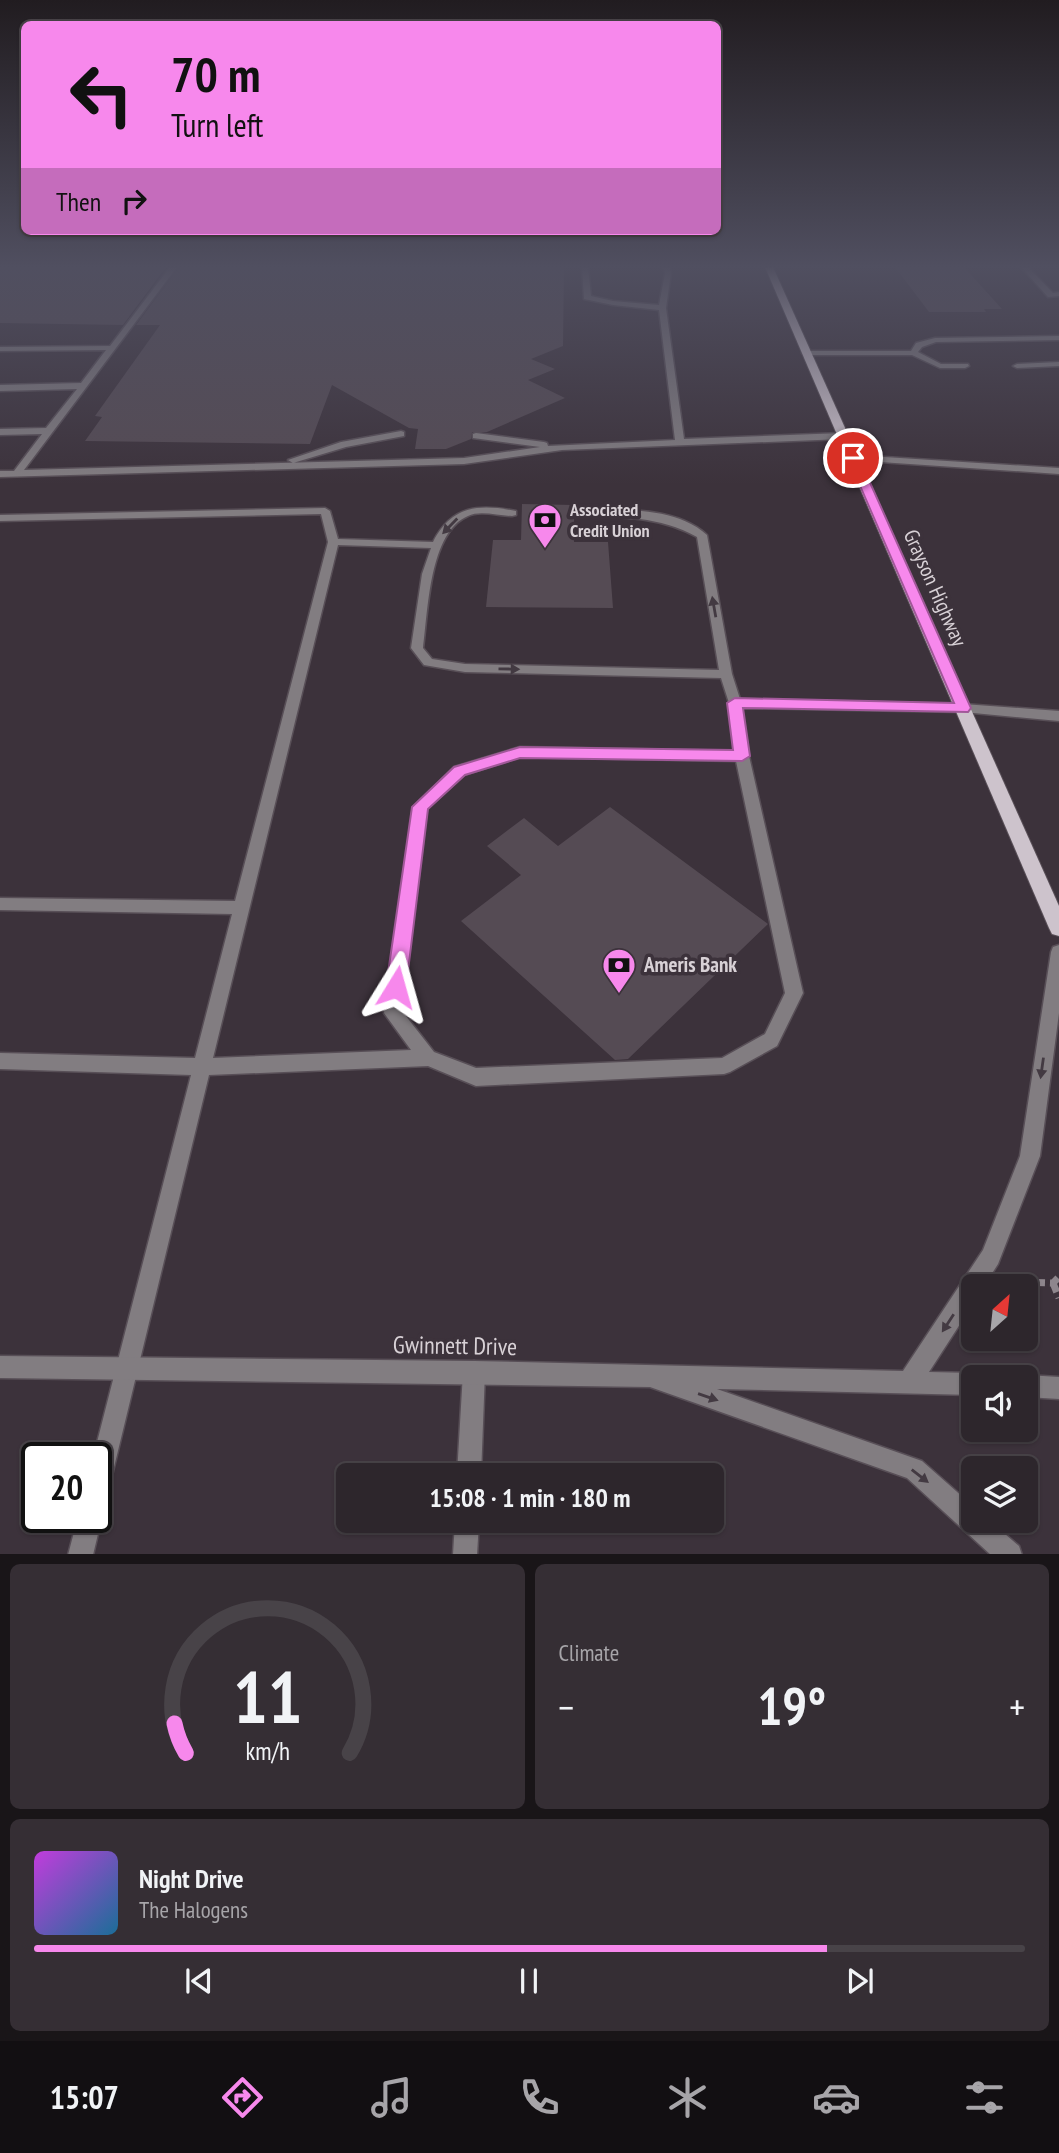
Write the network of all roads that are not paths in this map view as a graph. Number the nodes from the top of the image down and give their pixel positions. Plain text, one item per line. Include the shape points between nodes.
1 (118, 340) edge
2 (666, 340) edge
3 (800, 340) edge
4 (965, 340) edge
5 (112, 348) junction
6 (0, 349) edge
7 (806, 353) junction
8 (913, 353) junction
9 (1059, 364) edge
10 (965, 366) dead end
11 (1017, 366) dead end
12 (83, 386) junction
13 (0, 388) edge
14 (49, 431) junction
15 (0, 432) edge
16 (401, 434) dead end
17 (476, 436) dead end
18 (843, 436) junction
19 (680, 441) junction
20 (562, 447) junction
21 (853, 458) junction
22 (275, 466) junction
23 (1059, 471) edge
24 (17, 473) junction
25 (0, 474) edge
26 (512, 513) dead end
27 (580, 513) dead end
28 (0, 517) edge
29 (333, 541) junction
30 (436, 545) junction
31 (726, 674) junction
32 (735, 703) junction
33 (963, 708) junction
34 (1059, 716) edge
35 (742, 756) junction
36 (0, 904) edge
37 (240, 908) junction
38 (1059, 928) edge
39 (1059, 952) edge
40 (428, 1058) junction
41 (0, 1061) edge
42 (202, 1067) junction
43 (0, 1367) edge
44 (126, 1369) junction
45 (474, 1372) junction
46 (643, 1375) junction
47 (910, 1381) junction
48 (961, 1383) edge
49 (1038, 1387) edge
50 (1059, 1388) edge
51 (108, 1442) edge
52 (470, 1463) edge
53 (86, 1533) edge
54 (466, 1533) edge
55 (80, 1554) edge
56 (464, 1554) edge
57 (1009, 1554) edge

1 - 5 street
2 - 19 street
3 - 7 main road, Grayson Highway
4 - 8 street via 935,340 919,345
5 - 6 street
5 - 12 street
7 - 8 street
7 - 18 main road, Grayson Highway
8 - 10 street via 940,366
9 - 11 street
12 - 13 street
12 - 14 street
14 - 15 street
14 - 24 street
16 - 22 street via 344,444
17 - 20 street
18 - 19 street
18 - 21 main road, Grayson Highway
19 - 20 street
20 - 22 street via 464,461
21 - 23 street
21 - 33 main road, Grayson Highway
22 - 24 street
24 - 25 street
26 -> 30 street via 466,512 445,527
31 -> 27 street via 702,535 680,521 647,514
28 - 29 street via 324,511
29 - 30 street
29 - 37 street
30 -> 31 street via 417,648 428,662 465,668
31 - 32 street
32 - 33 street
32 - 35 street
33 - 34 street
33 - 38 main road, Grayson Highway
35 - 40 street via 520,752 460,771 421,807 393,1013
35 - 40 street via 794,993 771,1040 724,1066 476,1077
36 - 37 street
37 - 42 street
39 -> 47 street via 1030,1156 991,1257
40 - 42 street
41 - 42 street
42 - 44 street
43 - 44 street, Gwinnett Drive
44 - 45 street, Gwinnett Drive
44 - 51 street
45 - 46 street, Gwinnett Drive
45 - 52 street
46 - 47 street, Gwinnett Drive
46 -> 57 street via 914,1469
47 - 48 street, Gwinnett Drive
49 - 50 street
53 - 55 street
54 - 56 street

